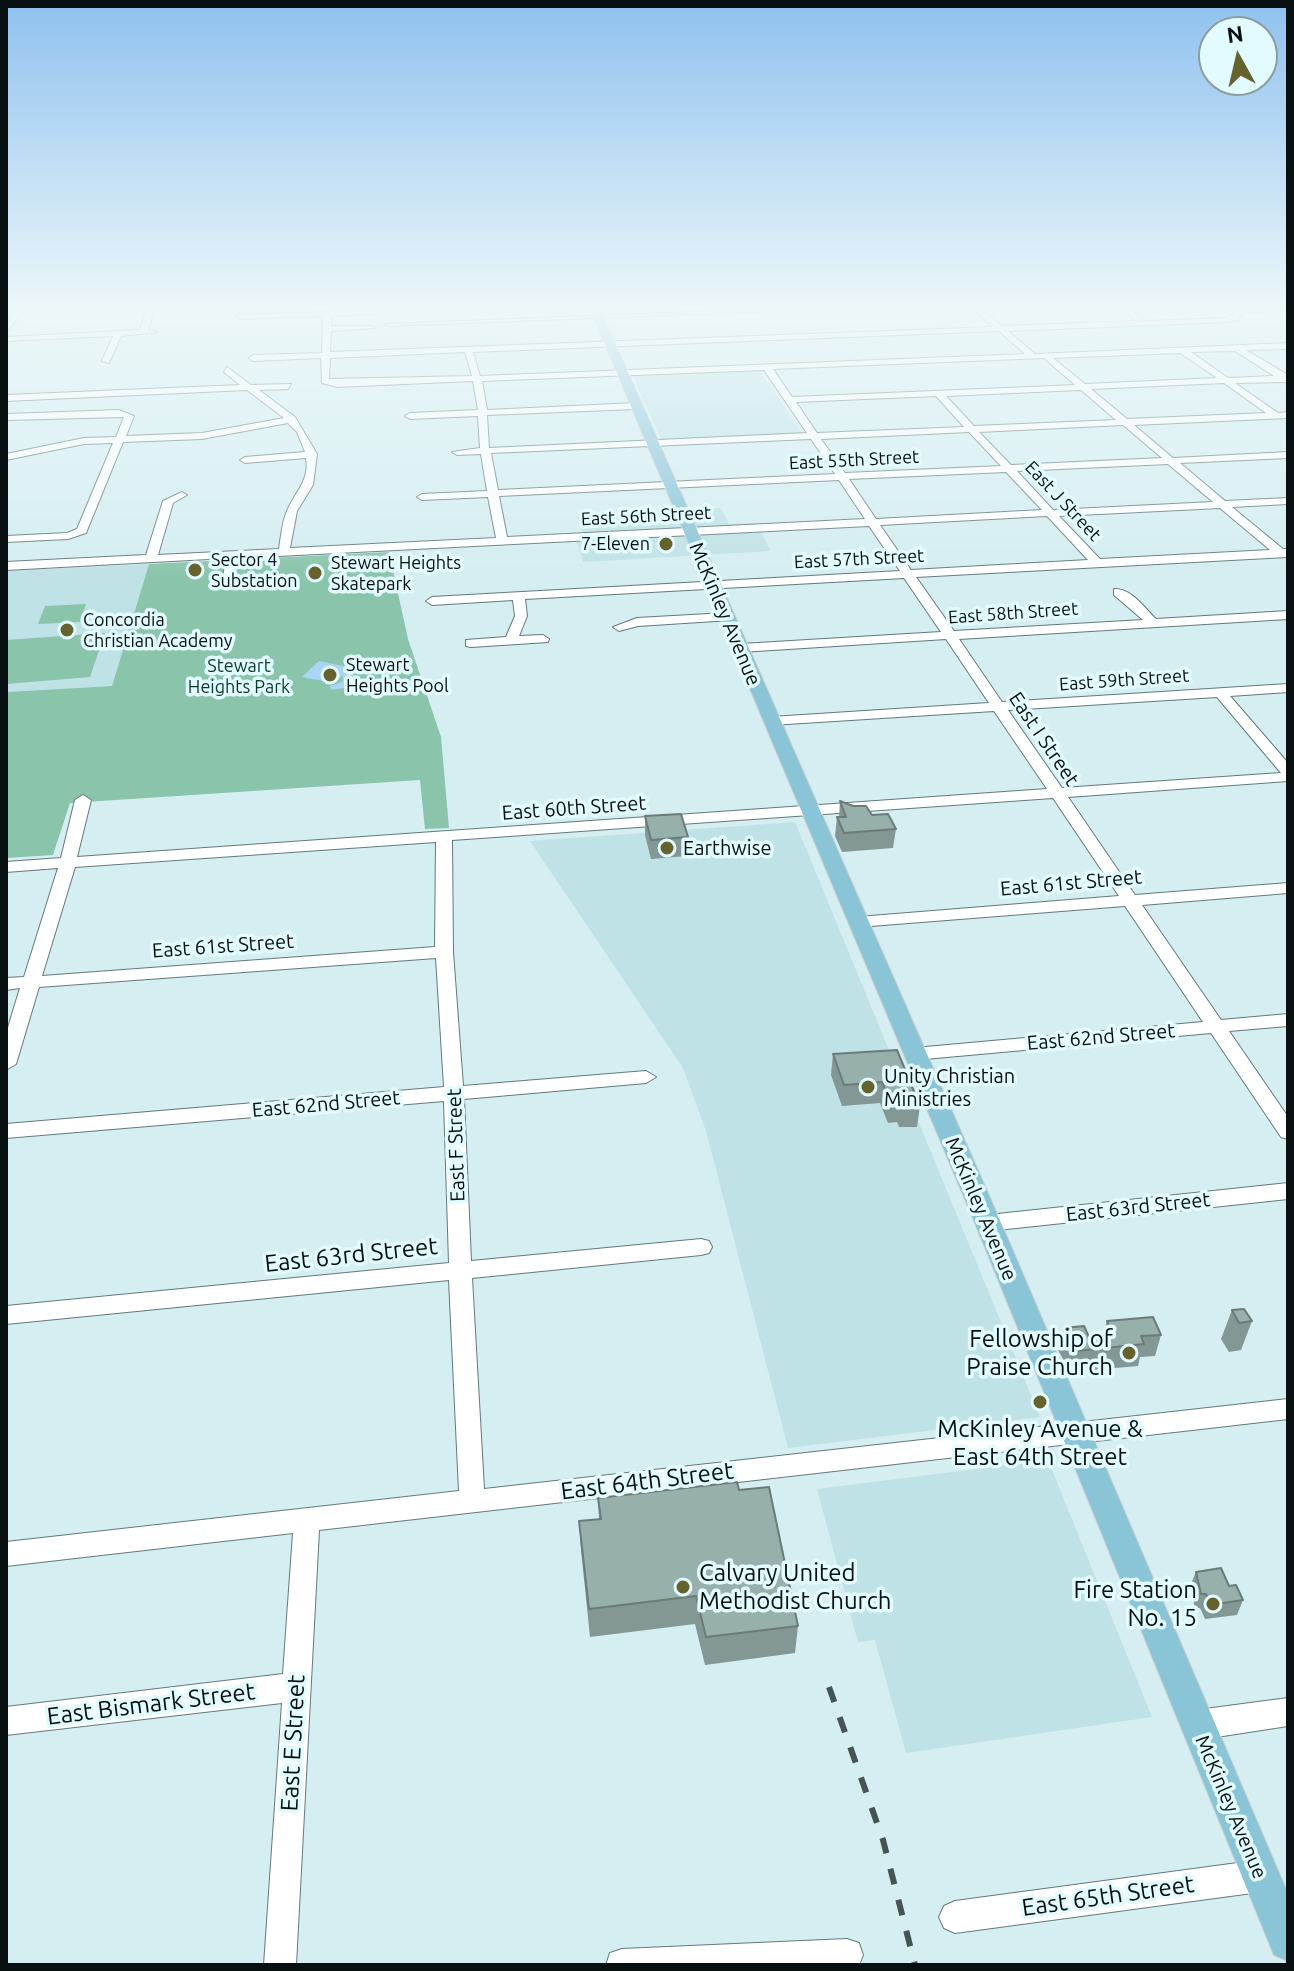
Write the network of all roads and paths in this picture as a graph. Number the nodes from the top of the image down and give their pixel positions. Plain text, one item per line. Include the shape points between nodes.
1 (53, 396) edge
2 (259, 396) edge
3 (482, 396) edge
4 (632, 396) edge
5 (786, 396) edge
6 (875, 396) edge
7 (941, 396) edge
8 (1095, 396) edge
9 (1248, 396) edge
10 (42, 397) junction
11 (6, 398) edge
12 (789, 400) junction
13 (409, 405) dead end
14 (636, 406) junction
15 (481, 413) junction
16 (1276, 415) junction
17 (1288, 415) edge
18 (30, 416) junction
19 (6, 417) edge
20 (292, 419) junction
21 (1125, 422) junction
22 (1288, 423) edge
23 (971, 429) junction
24 (812, 436) junction
25 (119, 439) junction
26 (653, 443) junction
27 (486, 451) junction
28 (457, 452) dead end
29 (312, 454) junction
30 (1288, 455) edge
31 (6, 457) edge
32 (245, 460) dead end
33 (1171, 461) junction
34 (1009, 469) junction
35 (842, 477) junction
36 (671, 485) junction
37 (494, 493) junction
38 (182, 495) dead end
39 (422, 497) dead end
40 (1288, 501) edge
41 (1224, 505) junction
42 (1049, 513) junction
43 (872, 522) junction
44 (690, 532) junction
45 (6, 539) edge
46 (502, 542) junction
47 (284, 553) junction
48 (1286, 555) edge
49 (233, 556) junction
50 (151, 559) junction
51 (1097, 563) junction
52 (6, 566) edge
53 (907, 574) junction
54 (228, 580) dead end
55 (713, 585) junction
56 (1118, 592) dead end
57 (518, 596) junction
58 (432, 601) dead end
59 (1288, 615) edge
60 (727, 617) junction
61 (1153, 623) junction
62 (619, 627) dead end
63 (949, 635) junction
64 (543, 639) dead end
65 (511, 641) junction
66 (471, 643) dead end
67 (741, 648) junction
68 (1288, 688) edge
69 (1220, 692) junction
70 (998, 707) junction
71 (771, 721) junction
72 (1288, 774) edge
73 (1058, 795) junction
74 (83, 800) dead end
75 (810, 812) junction
76 (444, 837) junction
77 (68, 863) junction
78 (6, 867) edge
79 (1288, 888) edge
80 (1129, 901) junction
81 (858, 922) junction
82 (444, 952) junction
83 (33, 982) junction
84 (6, 984) edge
85 (1288, 1020) edge
86 (1217, 1026) junction
87 (914, 1054) junction
88 (6, 1064) edge
89 (646, 1077) dead end
90 (454, 1093) junction
91 (6, 1131) edge
92 (1288, 1132) edge
93 (1288, 1191) edge
94 (988, 1223) junction
95 (701, 1247) dead end
96 (460, 1271) junction
97 (6, 1315) edge
98 (1288, 1409) edge
99 (1076, 1435) junction
100 (472, 1501) junction
101 (307, 1520) junction
102 (6, 1554) edge
103 (296, 1687) junction
104 (1288, 1712) edge
105 (6, 1721) edge
106 (1197, 1725) junction
107 (1260, 1876) junction
108 (955, 1917) dead end
109 (1288, 1941) edge
110 (847, 1955) dead end
111 (280, 1965) edge
112 (622, 1965) edge

1 - 10 street
2 - 20 street
3 - 15 street
4 - 14 main road, McKinley Avenue
5 - 12 street, East I Street
6 - 12 street
7 - 23 street, East J Street
8 - 21 street
9 - 16 street
10 - 11 street
10 - 18 street
12 - 24 street, East I Street
13 - 15 street via 410,419
14 - 15 street
14 - 26 main road, McKinley Avenue
15 - 27 street
16 - 17 street
16 - 21 street
16 - 22 street
18 - 19 street
18 - 25 street via 128,413
20 - 25 street via 187,437
20 - 29 street via 306,435
21 - 23 street
21 - 33 street
23 - 24 street
23 - 34 street, East J Street
24 - 26 street
24 - 35 street, East I Street
25 - 31 street
25 - 45 street via 85,528 68,536
26 - 27 street
26 - 36 main road, McKinley Avenue
27 - 28 street
27 - 37 street
29 - 32 street
29 - 47 street via 310,481 291,513
30 - 33 street, East 55th Street
33 - 34 street, East 55th Street
33 - 41 street
34 - 35 street, East 55th Street
34 - 42 street, East J Street
35 - 36 street, East 55th Street
35 - 43 street, East I Street
36 - 37 street, East 55th Street
36 - 44 main road, McKinley Avenue
37 - 39 street, East 55th Street
37 - 46 street
38 - 50 street via 168,501
40 - 41 street, East 56th Street
41 - 42 street, East 56th Street
41 - 48 street
42 - 43 street, East 56th Street
42 - 51 street, East J Street
43 - 44 street, East 56th Street
43 - 53 street, East I Street
44 - 46 street, East 56th Street
44 - 55 main road, McKinley Avenue
46 - 47 street, East 56th Street
47 - 49 street, East 56th Street
48 - 51 street, East 57th Street
49 - 50 street, East 56th Street
49 - 54 street
50 - 52 street, East 56th Street
51 - 53 street, East 57th Street
53 - 55 street, East 57th Street
53 - 63 street, East I Street
55 - 57 street, East 57th Street
55 - 60 main road, McKinley Avenue
56 - 61 street
57 - 58 street, East 57th Street
57 - 65 street via 521,616
59 - 61 street, East 58th Street
60 - 62 street
60 - 67 main road, McKinley Avenue
61 - 63 street, East 58th Street
63 - 67 street, East 58th Street
63 - 70 street, East I Street
64 - 65 street
65 - 66 street
67 - 71 main road, McKinley Avenue
68 - 69 street, East 59th Street
69 - 70 street, East 59th Street
69 - 72 street
70 - 71 street, East 59th Street
70 - 73 street, East I Street
71 - 75 main road, McKinley Avenue
72 - 73 street, East 60th Street
73 - 75 street, East 60th Street
73 - 80 street, East I Street
74 - 77 street
75 - 76 street, East 60th Street
75 - 81 main road, McKinley Avenue
76 - 77 street, East 60th Street
76 - 82 street, East F Street
77 - 78 street, East 60th Street
77 - 83 street
79 - 80 street, East 61st Street
80 - 81 street, East 61st Street
80 - 86 street, East I Street
81 - 87 main road, McKinley Avenue
82 - 83 street, East 61st Street
82 - 90 street, East F Street
83 - 84 street, East 61st Street
83 - 88 street
85 - 86 street, East 62nd Street
86 - 87 street, East 62nd Street
86 - 92 street, East I Street
87 - 94 main road, McKinley Avenue
89 - 90 street, East 62nd Street
90 - 91 street, East 62nd Street
90 - 96 street, East F Street
93 - 94 street, East 63rd Street
94 - 99 main road, McKinley Avenue
95 - 96 street, East 63rd Street
96 - 97 street, East 63rd Street
96 - 100 street, East F Street
98 - 99 street, East 64th Street
99 - 100 street, East 64th Street
99 - 106 main road, McKinley Avenue
100 - 101 street, East 64th Street
101 - 102 street, East 64th Street
101 - 103 street, East E Street
103 - 105 street, East Bismark Street
103 - 111 street, East E Street
104 - 106 street
106 - 107 main road, McKinley Avenue
107 - 108 street, East 65th Street
107 - 109 main road, McKinley Avenue
110 - 112 street

